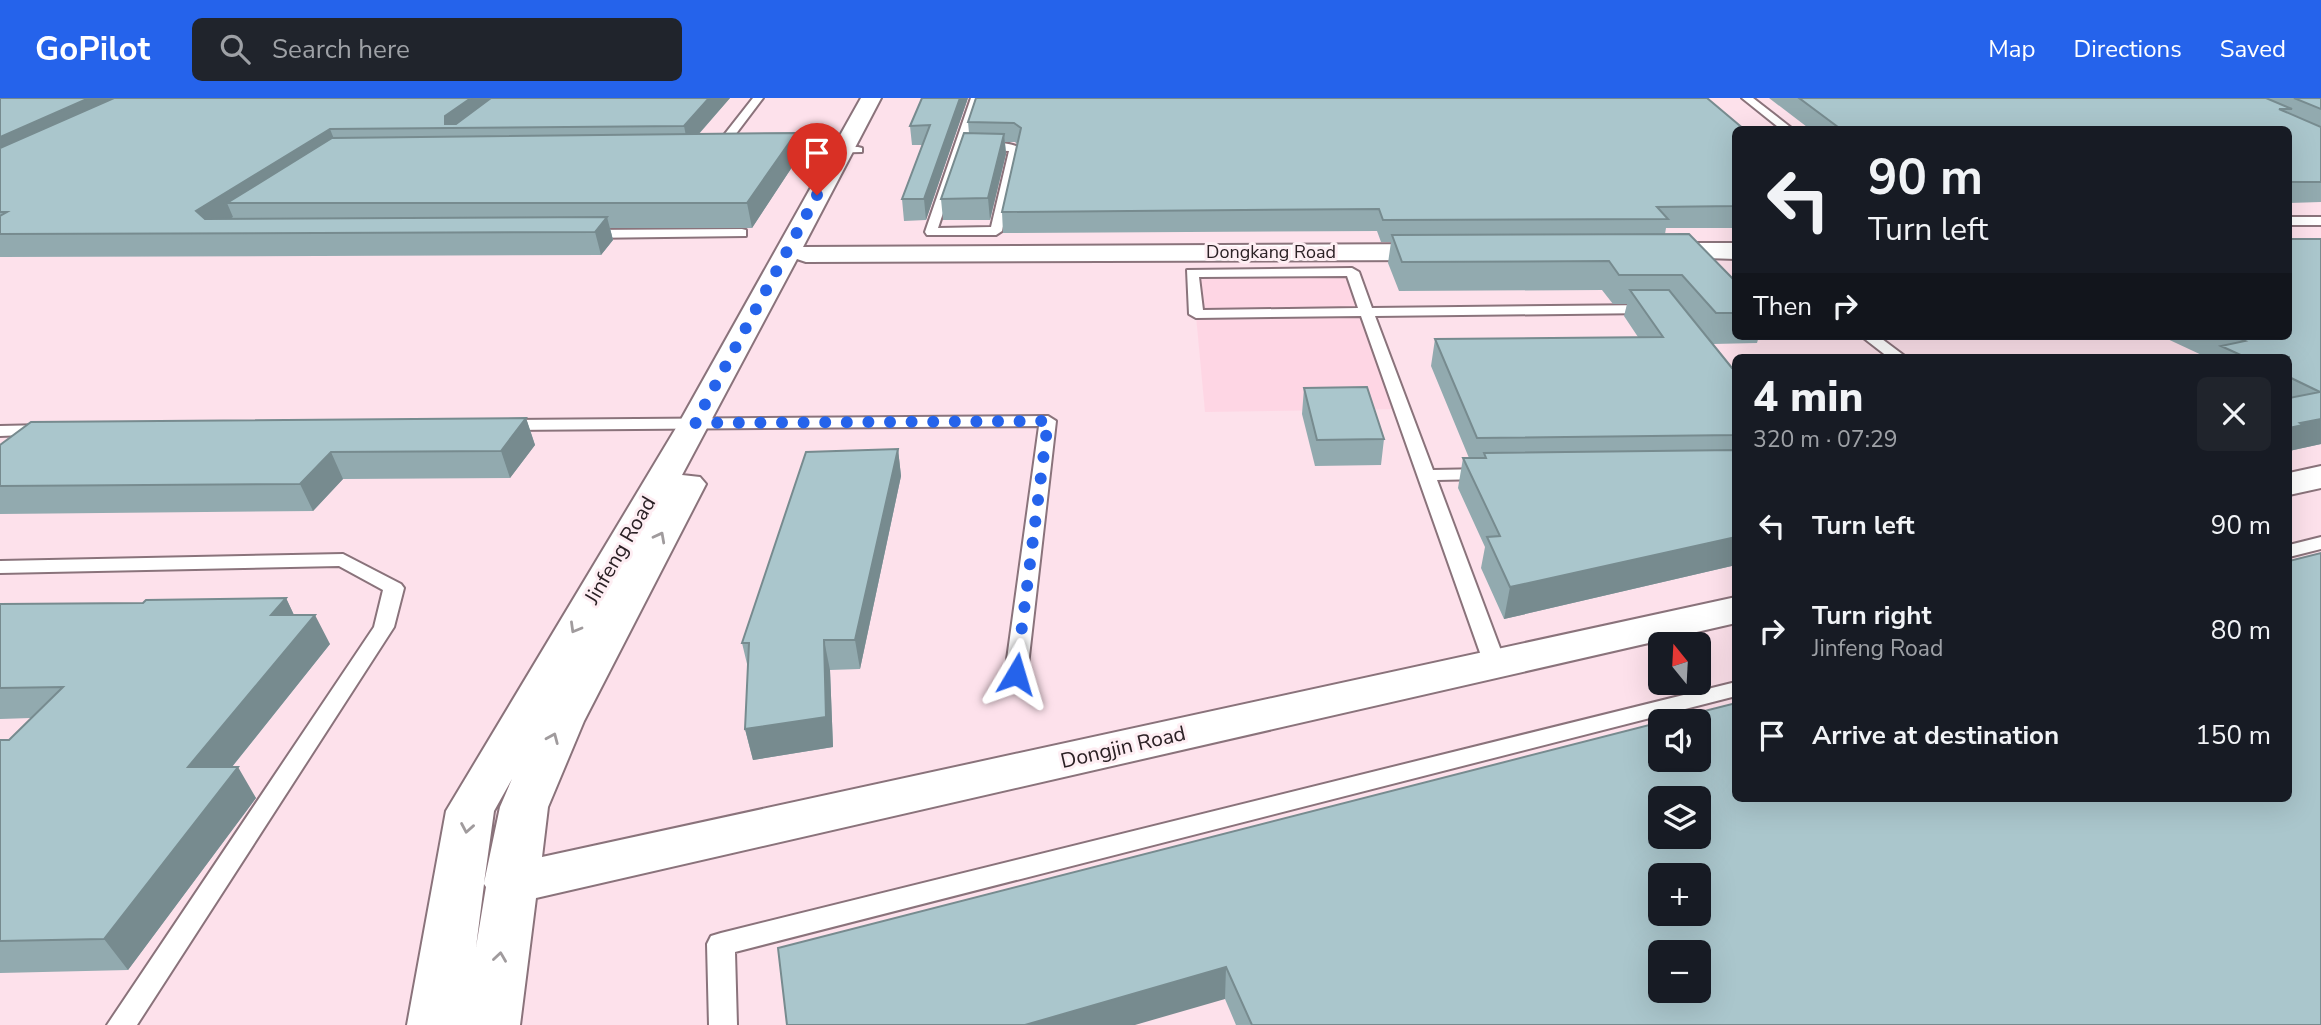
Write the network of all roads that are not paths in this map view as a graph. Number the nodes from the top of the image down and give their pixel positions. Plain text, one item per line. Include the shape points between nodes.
1 (758, 98) edge
2 (871, 98) edge
3 (885, 98) edge
4 (976, 98) edge
5 (1747, 98) edge
6 (1784, 126) edge
7 (728, 137) edge
8 (961, 147) junction
9 (850, 150) junction
10 (758, 151) edge
11 (2292, 221) edge
12 (2321, 221) edge
13 (742, 233) dead end
14 (576, 234) edge
15 (1627, 251) edge
16 (1732, 251) edge
17 (1463, 252) edge
18 (806, 254) junction
19 (1668, 309) edge
20 (1367, 312) junction
21 (1874, 340) edge
22 (1894, 354) edge
23 (708, 423) junction
24 (486, 425) edge
25 (55, 430) edge
26 (0, 431) edge
27 (1507, 474) edge
28 (1426, 475) junction
29 (2321, 477) edge
30 (2292, 483) edge
31 (2321, 543) edge
32 (2292, 550) edge
33 (0, 566) edge
34 (1732, 611) edge
35 (1495, 664) junction
36 (1016, 674) dead end
37 (1732, 690) edge
38 (510, 884) junction
39 (121, 1025) edge
40 (436, 1025) edge
41 (491, 1025) edge
42 (723, 1025) edge

1 - 7 lane
2 - 9 street, Jinfeng Road
3 - 9 street, Jinfeng Road
4 - 8 lane
5 - 6 lane
8 - 8 lane via 931,232 996,231 1015,148
9 - 10 lane
9 - 18 street, Jinfeng Road
9 - 23 street, Jinfeng Road
11 - 12 lane
13 - 14 lane
15 - 16 street
17 - 18 street, Dongkang Road
18 - 23 street, Jinfeng Road
19 - 20 lane
20 - 20 lane via 1352,272 1192,273 1196,314
20 - 28 lane
21 - 22 lane
23 - 24 lane
23 - 36 lane via 1048,421
38 -> 23 street, Jinfeng Road via 524,807 561,721
23 -> 40 street, Jinfeng Road via 470,811
25 - 26 lane
27 - 28 lane
28 - 35 lane
29 - 30 street
31 - 32 lane
33 - 39 lane via 343,560 394,588 384,627
34 - 35 street, Dongjin Road
35 - 38 street, Dongjin Road
37 - 42 lane via 721,944
41 -> 38 street, Jinfeng Road

